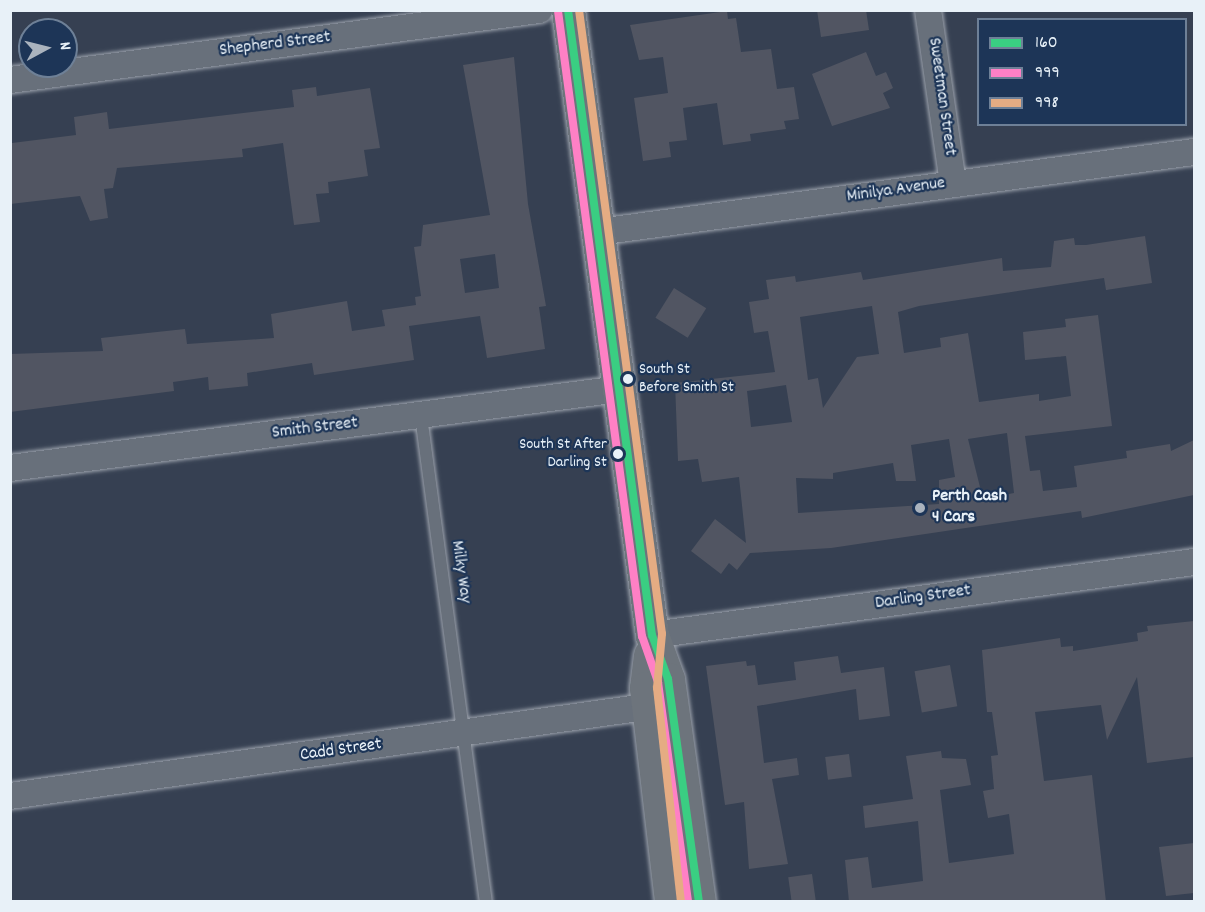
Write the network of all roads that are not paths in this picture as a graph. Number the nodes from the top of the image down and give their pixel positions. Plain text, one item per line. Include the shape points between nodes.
1 (539, 10) edge
2 (568, 10) edge
3 (928, 10) edge
4 (10, 80) edge
5 (1194, 152) edge
6 (953, 183) junction
7 (598, 232) junction
8 (620, 389) junction
9 (421, 416) junction
10 (10, 468) edge
11 (1194, 562) edge
12 (652, 635) junction
13 (660, 705) junction
14 (464, 734) junction
15 (10, 796) edge
16 (486, 902) edge
17 (671, 902) edge
18 (699, 902) edge

1 - 4 street, Shepherd Street
2 - 7 main road
3 - 6 street, Sweetman Street
5 - 6 street, Minilya Avenue
6 - 7 street, Minilya Avenue
7 - 8 main road
8 - 9 street, Smith Street
8 - 12 main road
9 - 10 street, Smith Street
9 - 14 lane, Milky Way
11 - 12 street, Darling Street
12 - 13 main road
13 - 14 street, Cadd Street
13 - 17 main road
13 - 18 main road
14 - 15 street, Cadd Street
14 - 16 lane, Milky Way

